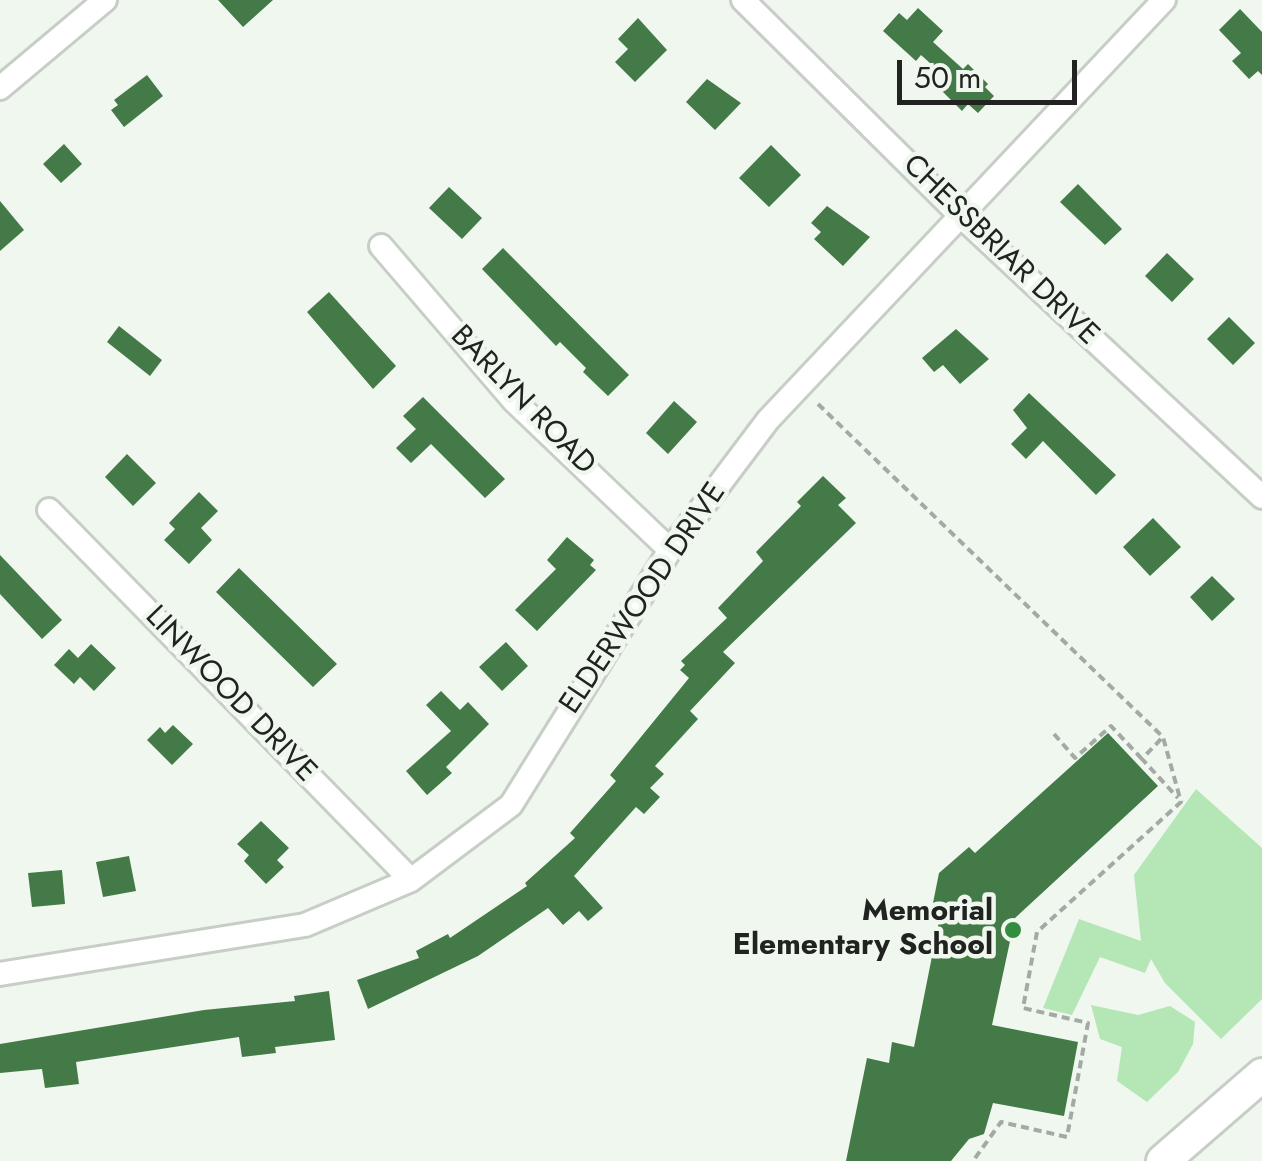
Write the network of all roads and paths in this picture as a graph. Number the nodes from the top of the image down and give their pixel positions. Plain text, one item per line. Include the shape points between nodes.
1 (104, 0) edge
2 (742, 0) edge
3 (1164, 0) edge
4 (0, 88) edge
5 (962, 217) junction
6 (381, 246) dead end
7 (800, 386) junction
8 (1262, 497) edge
9 (49, 510) dead end
10 (670, 550) junction
11 (1054, 734) dead end
12 (1163, 737) junction
13 (1142, 758) junction
14 (1181, 802) junction
15 (411, 880) junction
16 (0, 974) edge
17 (1262, 1075) edge
18 (973, 1161) edge
19 (1163, 1161) edge

1 - 4 street
2 - 5 street, CHESSBRIAR DRIVE
3 - 5 street, ELDERWOOD DRIVE
5 - 7 street, ELDERWOOD DRIVE
5 - 8 street, CHESSBRIAR DRIVE
6 - 10 street, BARLYN ROAD via 514,401
7 - 10 street, ELDERWOOD DRIVE
7 - 12 path
9 - 15 street, LINWOOD DRIVE
10 - 15 street, ELDERWOOD DRIVE via 511,805
11 - 13 path via 1074,758 1111,726
12 - 13 path
12 - 14 path
13 - 14 path
14 - 18 path via 1037,932 1023,1008 1088,1023 1067,1136 1000,1122
15 - 16 street, ELDERWOOD DRIVE via 306,925
17 - 19 main road

